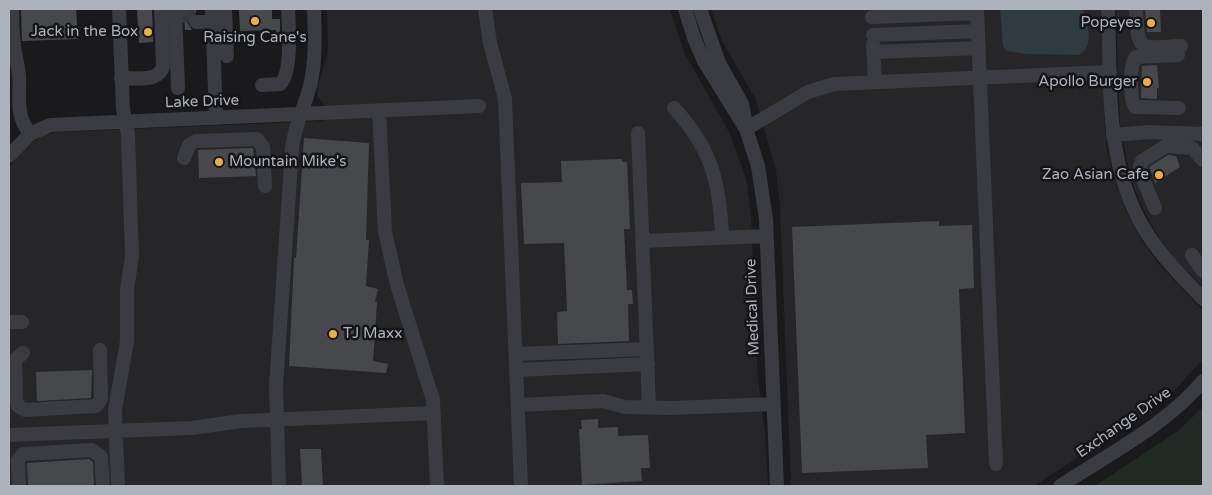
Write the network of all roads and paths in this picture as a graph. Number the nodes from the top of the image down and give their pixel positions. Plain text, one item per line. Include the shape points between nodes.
1 (12, 9) edge
2 (118, 9) edge
3 (161, 9) edge
4 (282, 9) edge
5 (288, 9) edge
6 (314, 9) edge
7 (485, 9) edge
8 (685, 9) edge
9 (700, 9) edge
10 (1108, 9) edge
11 (1136, 9) edge
12 (977, 11) edge
13 (219, 12) edge
14 (872, 13) edge
15 (178, 17) edge
16 (196, 19) tunnel mouth
17 (978, 31) junction
18 (873, 35) junction
19 (979, 48) junction
20 (874, 52) junction
21 (287, 55) junction
22 (227, 56) dead end
23 (1110, 72) junction
24 (121, 74) junction
25 (980, 78) junction
26 (875, 82) junction
27 (262, 85) dead end
28 (178, 88) dead end
29 (479, 106) dead end
30 (674, 108) dead end
31 (1179, 108) dead end
32 (378, 111) junction
33 (301, 115) junction
34 (216, 118) junction
35 (125, 122) junction
36 (746, 129) junction
37 (638, 133) dead end
38 (30, 134) junction
39 (1113, 134) junction
40 (1203, 134) edge
41 (9, 156) edge
42 (184, 158) dead end
43 (1203, 160) edge
44 (265, 186) dead end
45 (1155, 208) dead end
46 (766, 236) junction
47 (722, 238) junction
48 (643, 241) junction
49 (1192, 255) dead end
50 (1203, 271) edge
51 (1203, 299) edge
52 (100, 350) dead end
53 (23, 353) dead end
54 (647, 357) junction
55 (516, 362) junction
56 (1203, 381) edge
57 (774, 404) junction
58 (518, 405) junction
59 (649, 407) junction
60 (434, 413) junction
61 (277, 419) junction
62 (115, 431) junction
63 (9, 435) edge
64 (996, 464) dead end
65 (19, 486) edge
66 (103, 486) edge
67 (118, 486) edge
68 (279, 486) edge
69 (437, 486) edge
70 (521, 486) edge
71 (777, 486) edge
72 (1060, 486) edge

1 - 38 street via 19,114
2 - 24 street
3 - 24 street via 163,69 156,76
4 - 21 street via 283,44
5 - 21 street
6 - 33 street via 313,69
7 - 55 street via 505,99
8 - 36 street, Medical Drive via 704,61
9 - 36 street, Medical Drive via 719,63 742,104
10 - 23 street
11 - 31 street via 1137,37 1141,45 1179,51 1136,57 1131,66 1133,101 1136,107
12 - 14 street
12 - 17 street
13 - 16 street
13 - 22 street
13 - 34 street
14 - 18 street
15 - 28 street
17 - 18 street
17 - 19 street
18 - 20 street
19 - 20 street
19 - 25 street
20 - 26 street
21 - 27 street via 284,80 277,85
23 - 25 street
23 - 39 street
24 - 35 street
25 - 26 street
25 - 64 street
26 - 36 street via 834,84 816,89
29 - 32 street, Lake Drive
30 - 47 street via 694,131 711,163 720,199
32 - 33 street, Lake Drive
32 - 60 street via 386,241 432,394
33 - 34 street, Lake Drive
33 - 61 street via 294,131 292,150 276,370
34 - 35 street, Lake Drive
35 - 38 street, Lake Drive via 50,125
35 - 62 street via 132,262 127,290 127,341 115,404
36 - 46 street, Medical Drive via 762,185
37 - 48 street
38 - 41 street, Lake Drive
39 - 40 street
39 - 51 street via 1120,173 1138,218 1165,258
42 - 44 street via 189,145 196,141 257,139 263,147
43 - 45 street via 1192,148 1168,146 1142,161 1144,182
46 - 47 street
46 - 57 street, Medical Drive
47 - 48 street
48 - 54 street
49 - 50 street
52 - 53 street via 101,399 96,406 25,410 18,406 16,400 16,360
54 - 55 street
54 - 59 street
55 - 58 street
56 - 72 street, Exchange Drive via 1154,426
57 - 59 street
57 - 71 street, Medical Drive
58 - 59 street via 603,401 621,406
58 - 70 street
60 - 61 street
60 - 69 street
61 - 62 street via 232,421 192,428
61 - 68 street
62 - 63 street
62 - 67 street
65 - 66 street via 18,460 23,454 92,450 101,457

